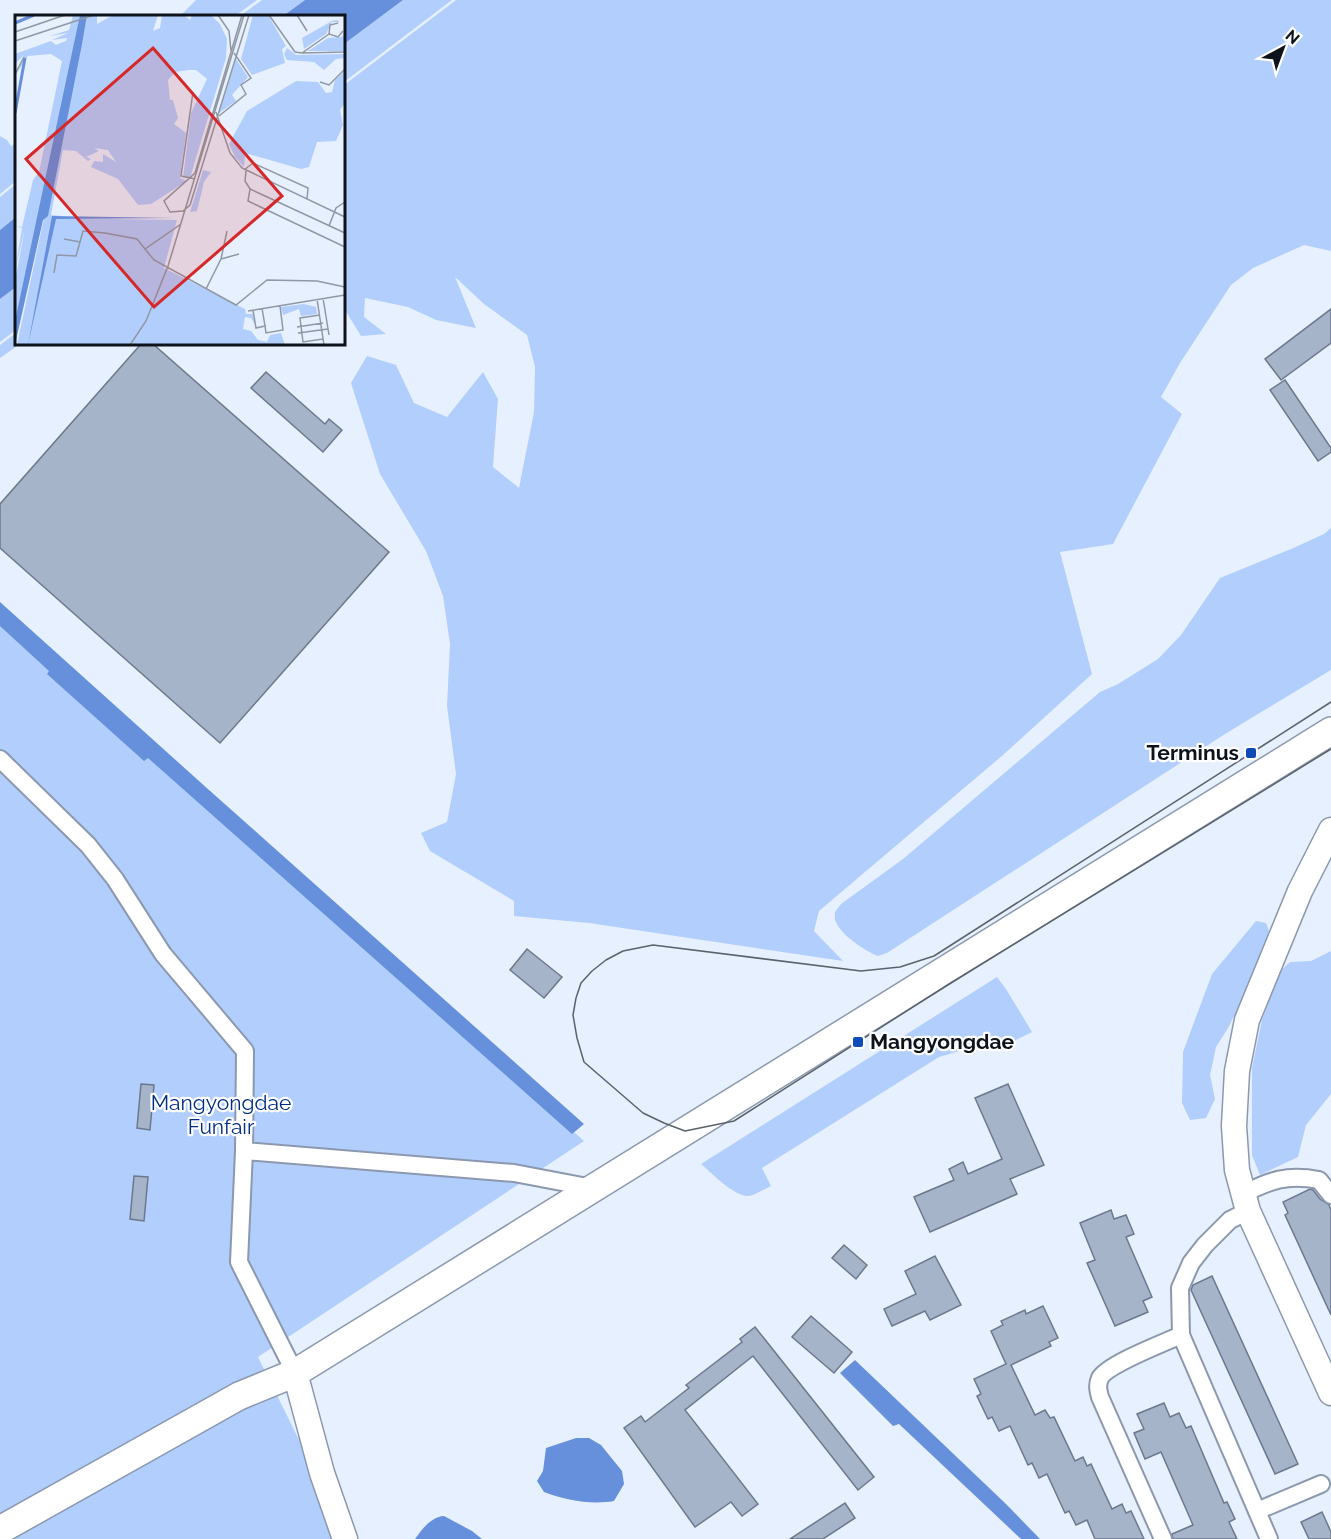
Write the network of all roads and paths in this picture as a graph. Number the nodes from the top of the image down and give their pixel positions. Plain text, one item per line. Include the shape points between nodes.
1 (1331, 731) edge
2 (0, 759) edge
3 (1331, 830) edge
4 (244, 1151) junction
5 (593, 1188) junction
6 (1331, 1195) edge
7 (1246, 1202) junction
8 (1181, 1335) junction
9 (1326, 1368) edge
10 (295, 1373) junction
11 (1331, 1393) edge
12 (1321, 1484) dead end
13 (1257, 1511) junction
14 (0, 1530) edge
15 (345, 1539) edge
16 (1163, 1539) edge
17 (1269, 1539) edge

1 - 5 main road
2 - 4 street via 88,845 163,954 245,1051
3 - 7 street via 1300,891 1247,1020 1237,1071 1234,1126 1237,1170
4 - 5 street via 514,1173
4 - 10 street via 239,1262
5 - 10 main road
6 - 7 street via 1318,1180 1299,1176 1267,1182
7 - 8 street via 1191,1263 1180,1288
7 - 9 street
8 - 13 street
8 - 16 street via 1111,1368 1097,1386
9 - 11 street
10 - 14 main road via 239,1396
10 - 15 street
12 - 13 street
13 - 17 street

